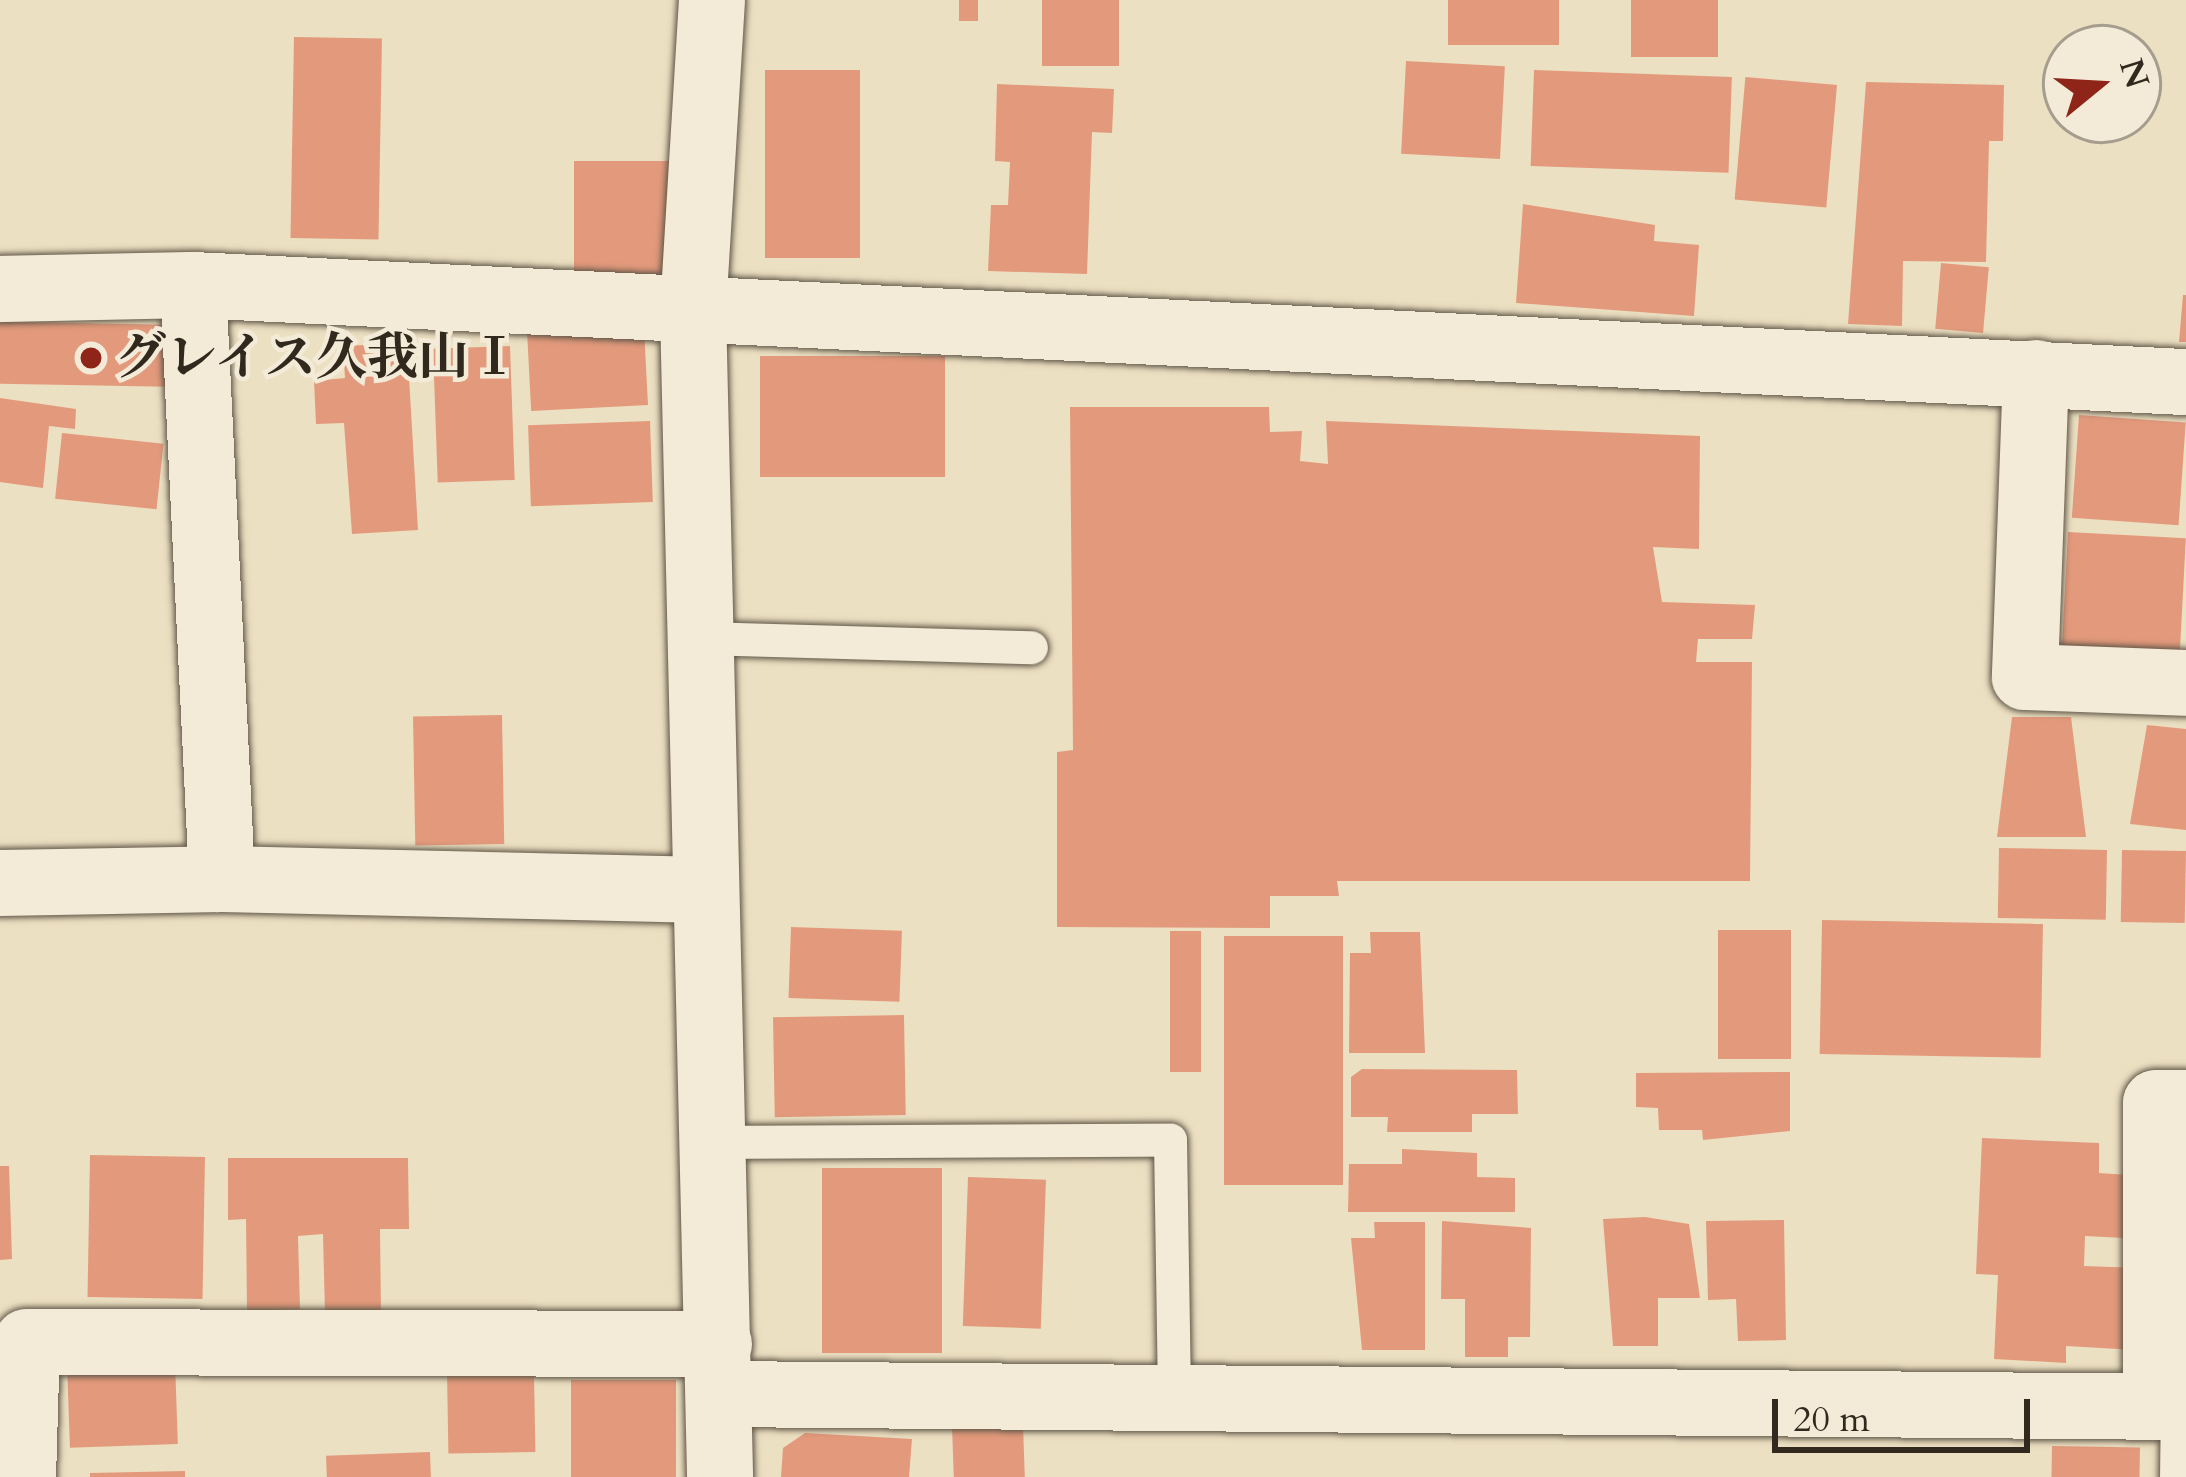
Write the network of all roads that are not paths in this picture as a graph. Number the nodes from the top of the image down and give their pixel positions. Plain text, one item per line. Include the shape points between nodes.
1 (712, 0) edge
2 (193, 285) junction
3 (0, 289) edge
4 (693, 310) junction
5 (2036, 374) junction
6 (2186, 382) edge
7 (700, 638) junction
8 (1031, 647) dead end
9 (2186, 682) edge
10 (222, 879) junction
11 (0, 883) edge
12 (705, 890) junction
13 (2186, 1103) edge
14 (716, 1142) junction
15 (719, 1369) junction
16 (1174, 1396) junction
17 (2173, 1406) edge
18 (23, 1477) edge
19 (721, 1477) edge
20 (2176, 1477) edge

1 - 4 street
2 - 3 street
2 - 4 street
2 - 10 street
4 - 5 street
4 - 7 street
5 - 6 street
5 - 9 street via 2025,676
7 - 8 lane
7 - 12 street
10 - 11 street
10 - 12 street
12 - 14 street
13 - 17 street via 2156,1103
14 - 15 street
14 - 16 lane via 1170,1140
15 - 16 street
15 - 18 street via 27,1342
15 - 19 street
16 - 17 street
17 - 20 lane

